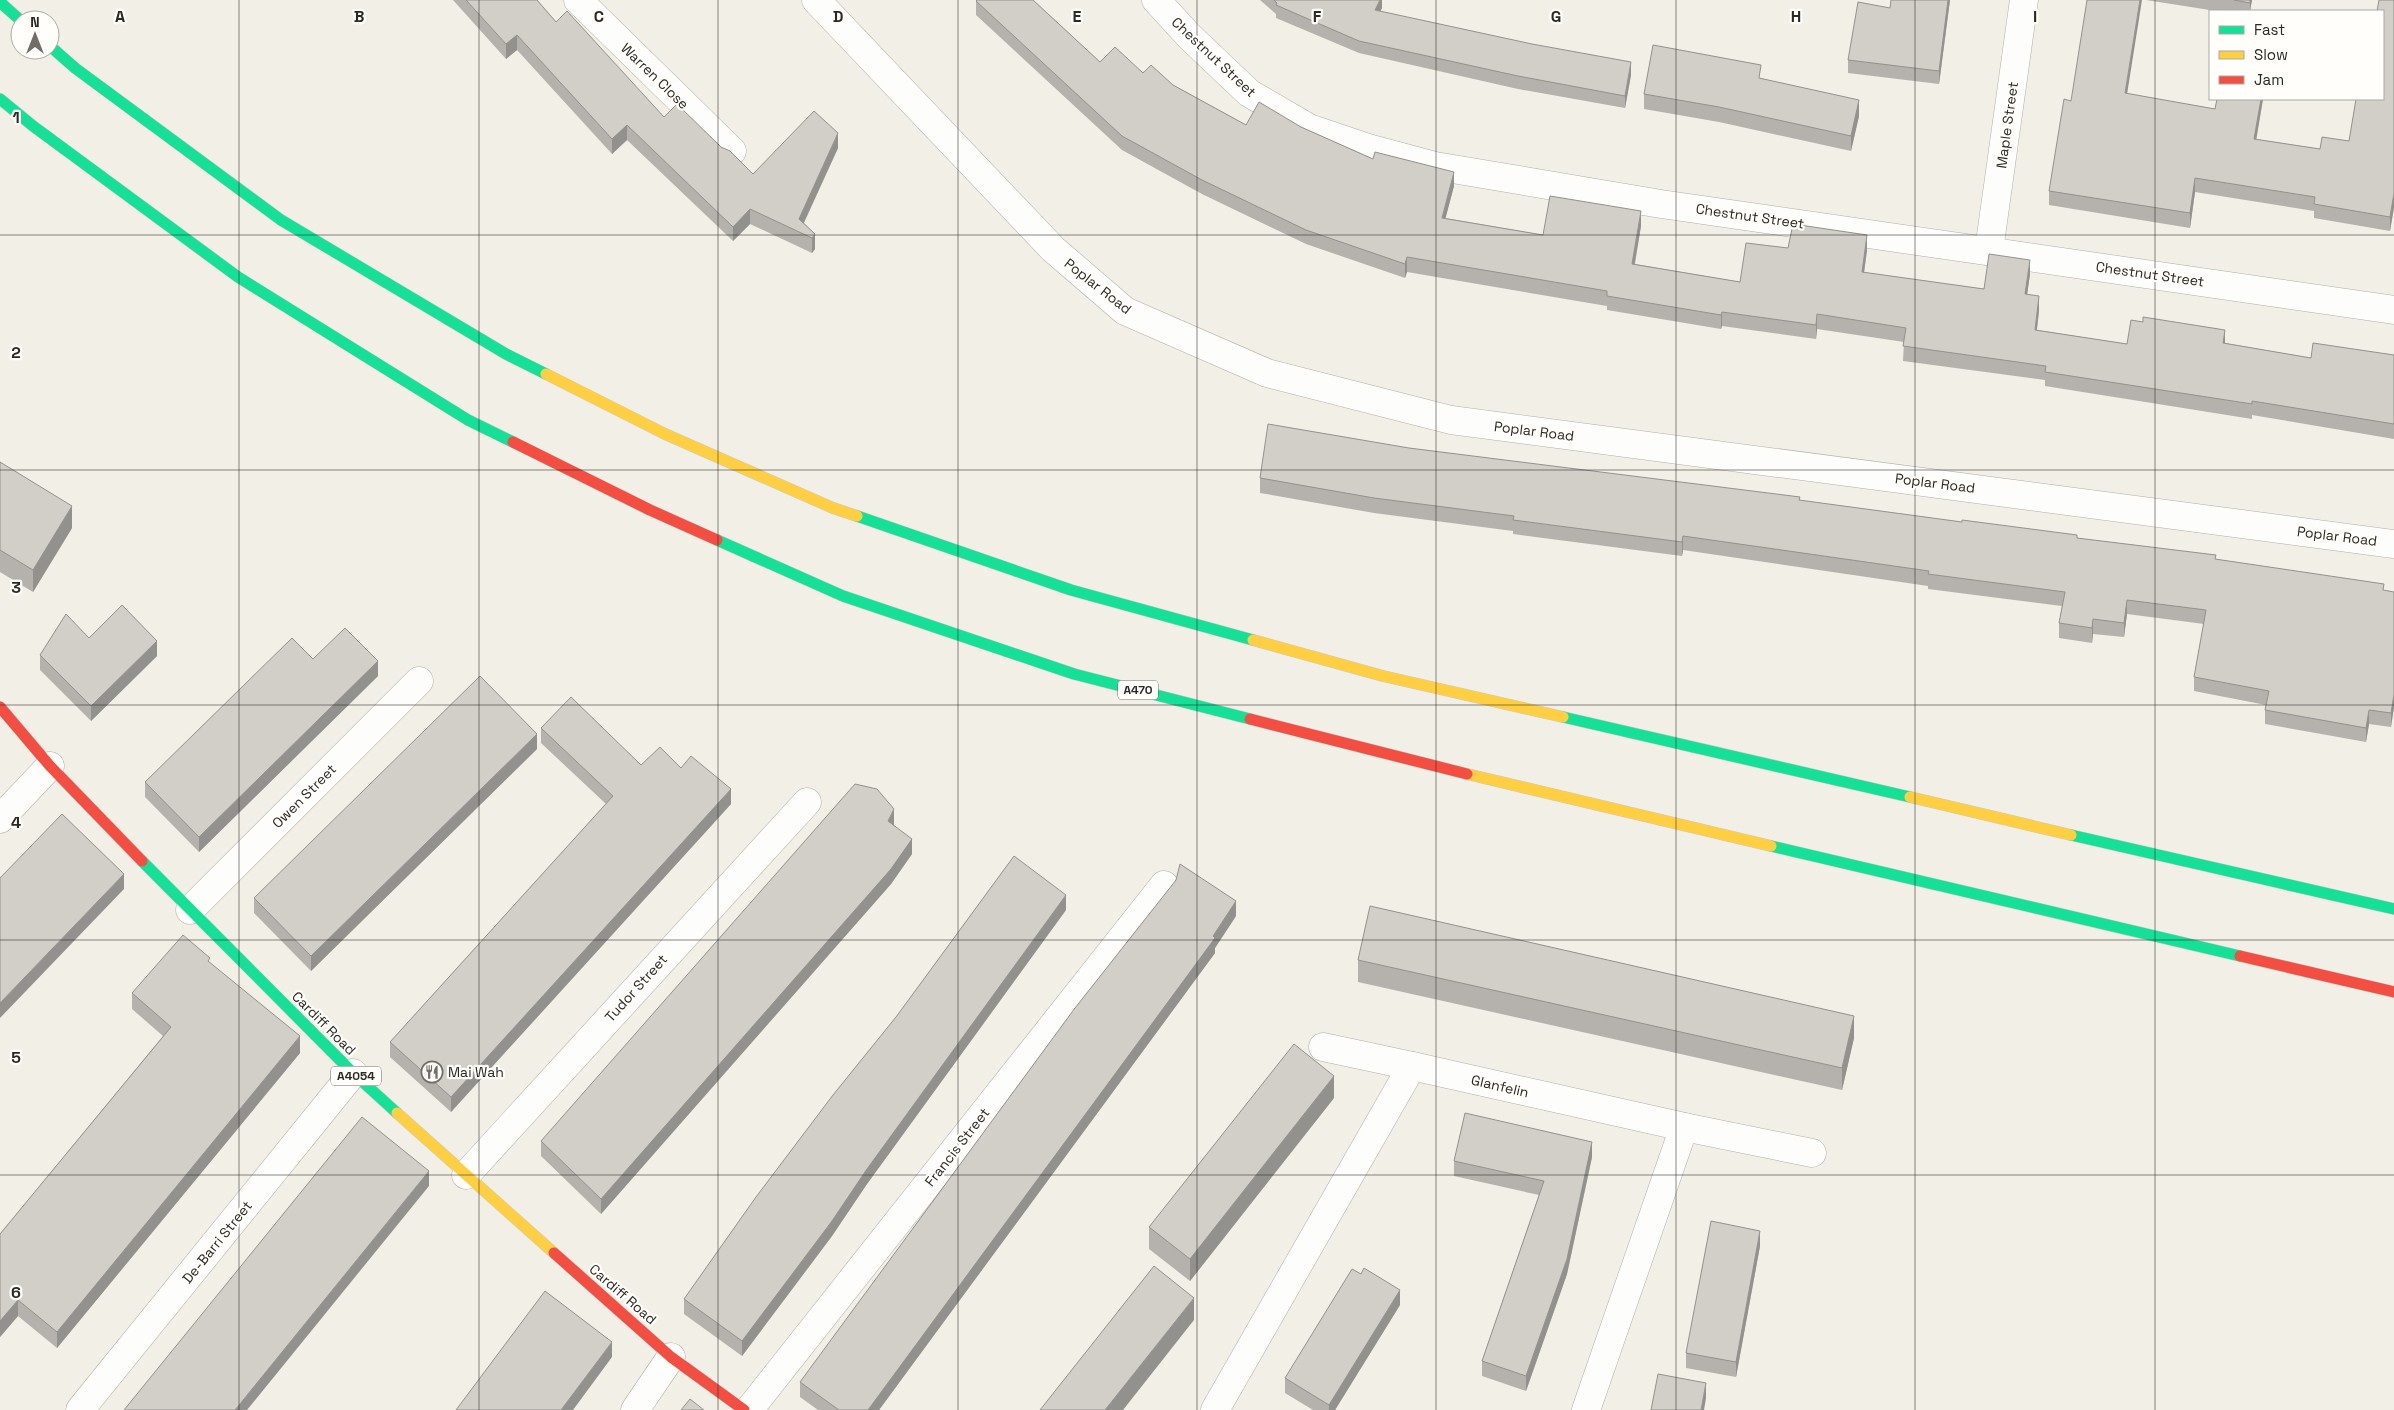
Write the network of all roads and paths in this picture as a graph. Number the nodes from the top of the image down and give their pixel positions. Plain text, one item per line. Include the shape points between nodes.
1 (578, 0) edge
2 (816, 0) edge
3 (1156, 0) edge
4 (2024, 0) edge
5 (0, 2) edge
6 (10, 11) edge
7 (60, 54) edge
8 (0, 99) edge
9 (732, 151) edge
10 (1989, 250) junction
11 (2394, 310) edge
12 (2394, 544) edge
13 (419, 681) dead end
14 (0, 707) edge
15 (50, 766) junction
16 (807, 802) dead end
17 (0, 819) edge
18 (1164, 885) dead end
19 (2394, 909) edge
20 (190, 910) junction
21 (2394, 992) edge
22 (1323, 1047) dead end
23 (1412, 1066) junction
24 (353, 1073) junction
25 (1684, 1127) junction
26 (1812, 1153) dead end
27 (466, 1175) junction
28 (671, 1357) junction
29 (80, 1410) edge
30 (635, 1410) edge
31 (744, 1410) edge
32 (749, 1410) edge
33 (1215, 1410) edge
34 (1586, 1410) edge

1 - 9 street, Warren Close
2 - 12 street, Poplar Road via 1053,249 1125,311 1267,373 1451,420
3 - 10 street, Chestnut Street via 1249,93 1310,128 1368,148 1435,166 1661,204
4 - 10 street, Maple Street
5 - 6 main road
7 - 19 main road via 281,220 498,349 665,434 833,508 1071,590 1383,676
8 - 21 main road, A470 via 238,277 468,420 650,510 843,596 1093,678 1486,779
10 - 11 street, Chestnut Street
13 - 20 street, Owen Street
14 - 15 main road, Cardiff Road / A4054
15 - 17 street
15 - 20 main road, Cardiff Road / A4054
16 - 27 street, Tudor Street
18 - 32 street, Francis Street
20 - 24 main road, Cardiff Road / A4054
22 - 23 street, Glanfelin
23 - 25 street, Glanfelin
23 - 33 street
24 - 27 main road, Cardiff Road / A4054
24 - 29 street, De-Barri Street
25 - 26 street, Glanfelin
25 - 34 street
27 - 28 main road, Cardiff Road / A4054
28 - 30 street
28 - 31 main road, Cardiff Road / A4054

